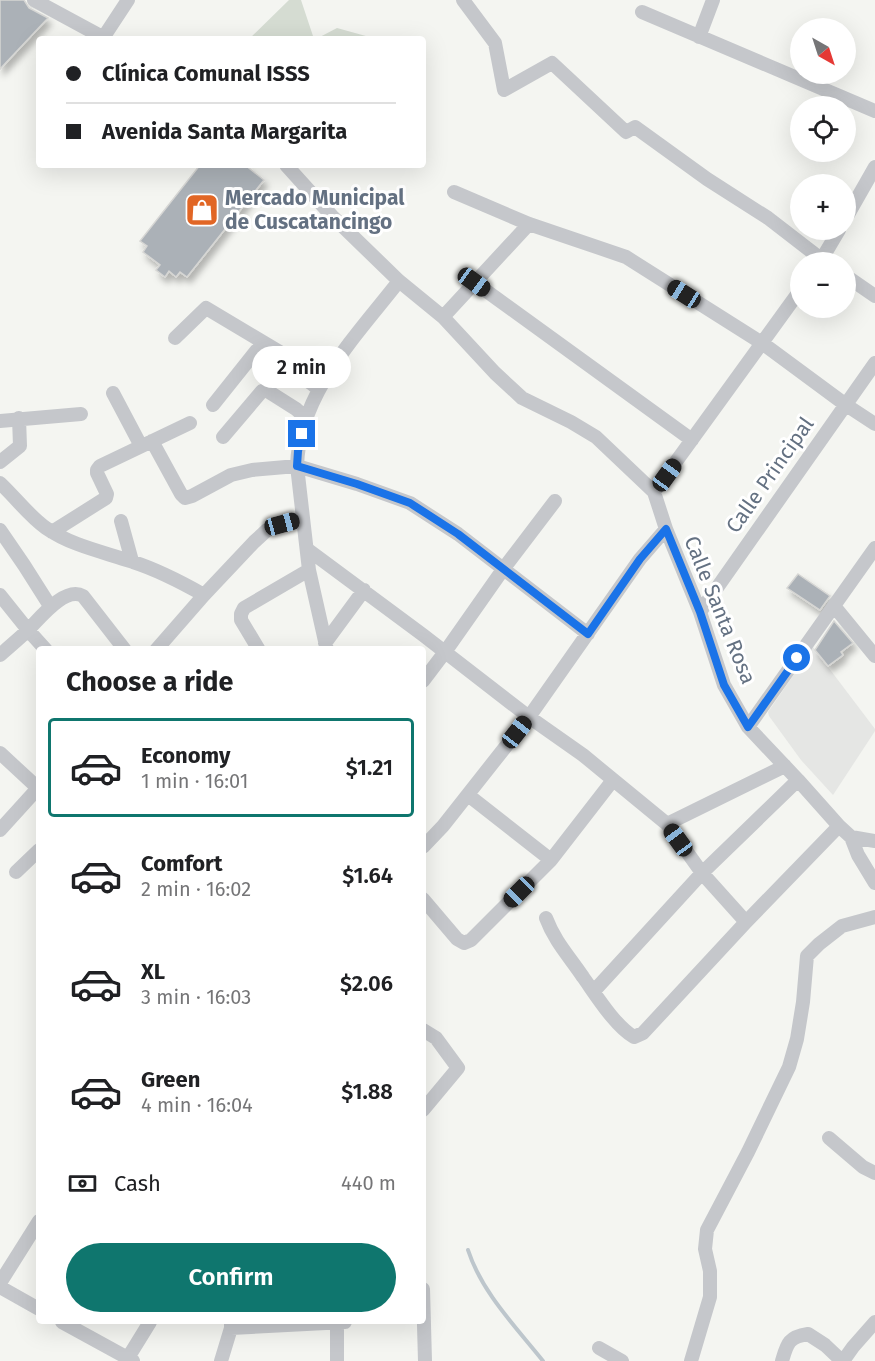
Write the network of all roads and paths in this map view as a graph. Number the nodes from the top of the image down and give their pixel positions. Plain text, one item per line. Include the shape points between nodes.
1 (34, 0) edge
2 (128, 0) edge
3 (463, 0) edge
4 (713, 0) edge
5 (642, 12) dead end
6 (101, 36) edge
7 (106, 36) edge
8 (699, 37) junction
9 (875, 111) edge
10 (875, 167) edge
11 (289, 168) edge
12 (454, 192) dead end
13 (856, 200) edge
14 (529, 224) junction
15 (810, 252) edge
16 (399, 281) junction
17 (474, 282) junction
18 (856, 283) edge
19 (875, 296) edge
20 (790, 304) edge
21 (443, 317) junction
22 (175, 338) dead end
23 (762, 343) junction
24 (875, 363) edge
25 (322, 384) junction
26 (113, 393) dead end
27 (213, 405) dead end
28 (846, 405) junction
29 (81, 414) dead end
30 (19, 418) junction
31 (306, 418) junction
32 (0, 421) edge
33 (190, 423) dead end
34 (875, 424) edge
35 (223, 437) dead end
36 (692, 440) junction
37 (146, 444) junction
38 (0, 462) edge
39 (297, 466) junction
40 (0, 483) edge
41 (654, 492) junction
42 (555, 501) dead end
43 (303, 518) junction
44 (121, 521) dead end
45 (666, 529) junction
46 (0, 530) edge
47 (52, 532) junction
48 (875, 548) edge
49 (307, 549) junction
50 (132, 561) junction
51 (504, 568) junction
52 (309, 570) junction
53 (364, 591) junction
54 (0, 595) edge
55 (204, 595) junction
56 (50, 606) junction
57 (834, 606) junction
58 (700, 612) junction
59 (28, 630) junction
60 (588, 634) junction
61 (42, 646) edge
62 (122, 646) edge
63 (159, 646) edge
64 (257, 646) edge
65 (326, 646) edge
66 (445, 652) junction
67 (0, 654) edge
68 (875, 656) edge
69 (426, 677) edge
70 (529, 717) junction
71 (748, 727) junction
72 (0, 753) edge
73 (785, 766) junction
74 (613, 780) junction
75 (798, 780) junction
76 (36, 785) edge
77 (36, 791) edge
78 (468, 795) junction
79 (667, 824) junction
80 (838, 826) junction
81 (0, 830) edge
82 (851, 837) junction
83 (875, 841) edge
84 (426, 844) edge
85 (36, 853) edge
86 (551, 860) junction
87 (16, 872) dead end
88 (702, 873) junction
89 (875, 883) edge
90 (426, 903) edge
91 (875, 917) edge
92 (546, 918) dead end
93 (746, 922) junction
94 (594, 991) junction
95 (426, 1032) edge
96 (426, 1106) edge
97 (830, 1138) dead end
98 (875, 1173) edge
99 (36, 1226) edge
100 (0, 1285) edge
101 (36, 1307) edge
102 (875, 1323) edge
103 (66, 1324) edge
104 (149, 1324) edge
105 (267, 1324) edge
106 (340, 1324) edge
107 (423, 1324) edge
108 (231, 1325) edge
109 (599, 1348) dead end
110 (129, 1360) edge
111 (221, 1361) edge
112 (337, 1361) edge
113 (425, 1361) edge
114 (622, 1361) edge
115 (691, 1361) edge
116 (782, 1361) edge
117 (843, 1361) edge

1 - 6 street
2 - 7 street
3 - 15 street via 495,43 504,90 552,63 626,132 635,127 768,218
4 - 8 street
5 - 8 street
8 - 9 street
10 - 13 street
11 - 16 street, Calle Santa Rosa
12 - 14 street
14 - 17 street
14 - 23 street via 626,257
16 - 21 street, Calle Santa Rosa
16 - 25 street
17 - 21 street
17 - 36 street
18 - 19 street
20 - 23 street
21 - 41 street, Calle Santa Rosa via 522,398 596,437
22 - 25 street via 206,308
23 - 28 street
23 - 36 street
24 - 28 street, Calle Principal
25 - 27 street via 312,384 260,349
25 - 31 street
26 - 37 street
28 - 34 street
28 - 58 street, Calle Principal
29 - 30 street
30 - 32 street
30 - 38 street via 20,446
31 - 35 street via 264,390
31 - 39 street
33 - 37 street
36 - 41 street
37 - 39 street via 185,498 231,475
37 - 47 street via 99,468 97,473 107,494 105,500
39 - 43 street
39 - 51 street via 410,503
40 - 47 street
41 - 45 street, Calle Santa Rosa
42 - 51 street
43 - 49 street
43 - 55 street via 267,530
44 - 50 street
45 - 58 street, Calle Santa Rosa
45 - 60 street
46 - 56 street
47 - 50 street
48 - 57 street
49 - 52 street
49 - 53 street
50 - 55 street via 171,576
51 - 60 street
51 - 66 street
52 - 64 street via 244,608 241,620
52 - 65 street
53 - 65 street
53 - 66 street
54 - 59 street
55 - 63 street
56 - 59 street
56 - 62 street via 80,594
57 - 68 street
57 - 71 street
58 - 71 street, Calle Santa Rosa via 724,685
59 - 61 street
59 - 67 street
60 - 70 street
66 - 69 street
66 - 70 street
70 - 74 street
70 - 78 street
71 - 73 street, Calle Santa Rosa
72 - 76 street
73 - 75 street, Calle Santa Rosa
73 - 79 street
74 - 79 street
74 - 86 street
75 - 80 street, Calle Santa Rosa
75 - 88 street
77 - 81 street
78 - 84 street
78 - 86 street
79 - 88 street
80 - 82 street, Calle Santa Rosa
80 - 93 street
82 - 83 street
82 - 89 street
85 - 87 street
86 - 90 street via 464,943
88 - 93 street
88 - 94 street
91 - 115 street via 842,926 807,956 800,1021 789,1067 707,1230 710,1297
92 - 94 street via 559,945
93 - 94 street via 644,1033 634,1037 627,1033
95 - 96 street via 436,1038 458,1068
97 - 98 street
99 - 100 street
100 - 101 street
102 - 117 street
103 - 110 street
104 - 110 street
105 - 108 street
106 - 112 street
107 - 113 street
108 - 111 street
109 - 114 street
116 - 117 street via 788,1343 796,1336 808,1334

